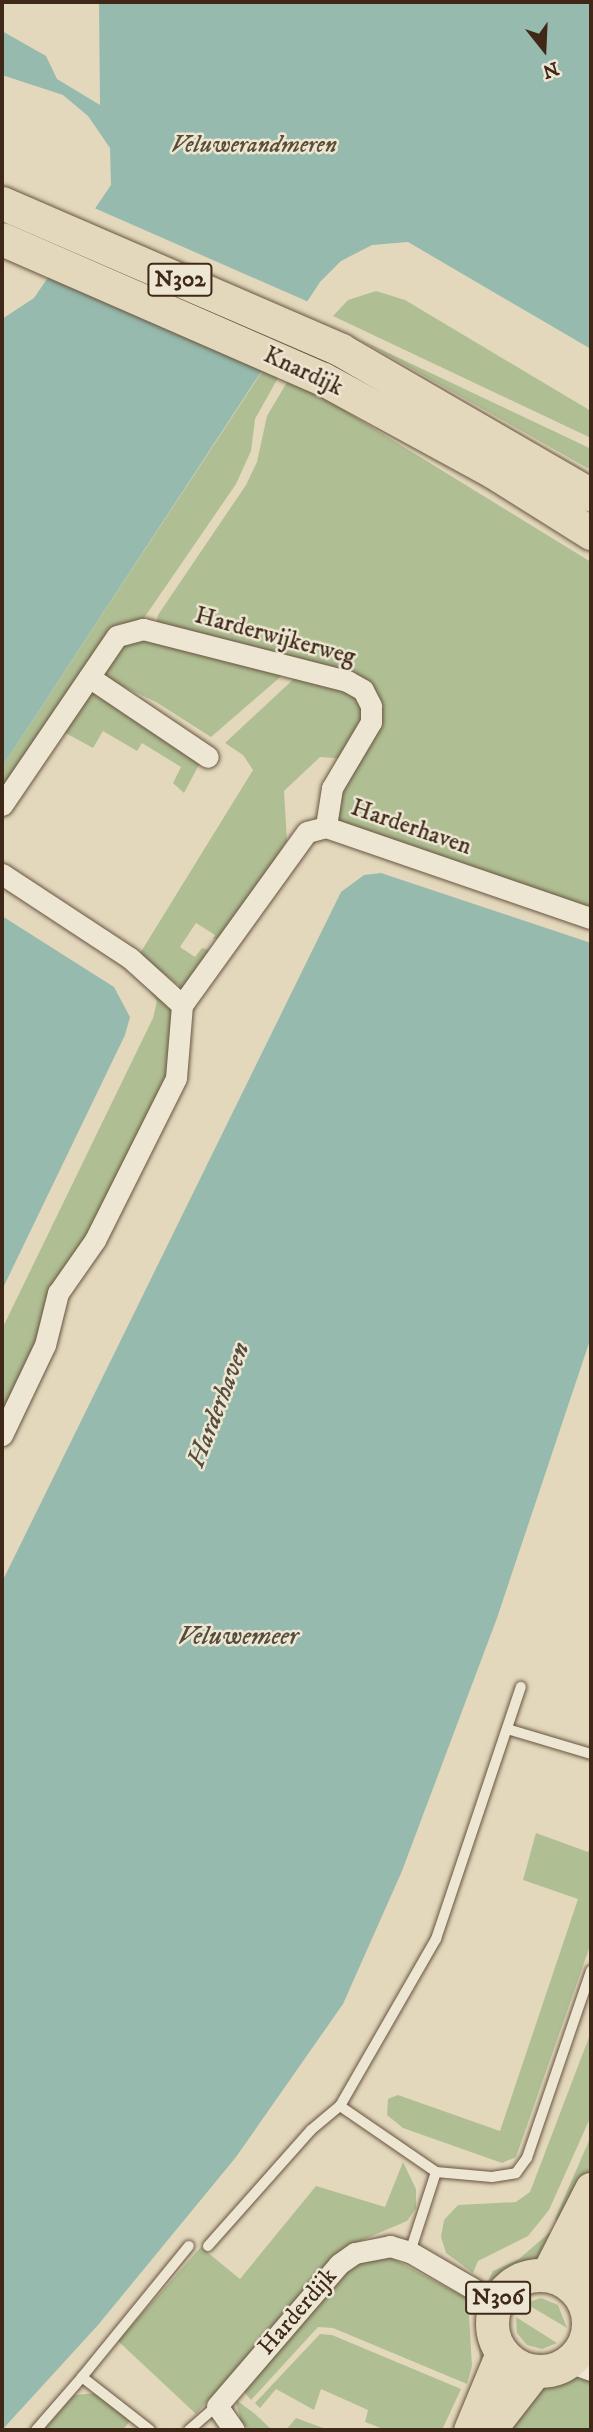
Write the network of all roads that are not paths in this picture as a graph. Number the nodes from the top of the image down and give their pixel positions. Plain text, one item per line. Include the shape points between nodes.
1 (10, 206) edge
2 (2, 239) edge
3 (591, 495) edge
4 (591, 533) edge
5 (89, 677) junction
6 (208, 757) dead end
7 (2, 805) edge
8 (326, 827) junction
9 (2, 874) edge
10 (591, 918) edge
11 (182, 1005) junction
12 (2, 1435) edge
13 (521, 1688) dead end
14 (507, 1729) junction
15 (591, 1754) edge
16 (591, 1971) edge
17 (340, 2106) junction
18 (436, 2172) junction
19 (591, 2189) edge
20 (591, 2238) edge
21 (189, 2246) dead end
22 (208, 2246) dead end
23 (410, 2252) junction
24 (560, 2281) junction
25 (496, 2302) junction
26 (589, 2336) edge
27 (502, 2353) junction
28 (580, 2366) edge
29 (535, 2371) junction
30 (82, 2377) junction
31 (217, 2406) junction
32 (36, 2430) edge
33 (150, 2430) edge
34 (189, 2430) edge
35 (234, 2430) edge
36 (470, 2430) edge
37 (489, 2430) edge

1 - 3 main road, Knardijk / N302 via 341,350
2 - 4 main road, Knardijk / N302 via 323,379 492,471
5 - 6 street
5 - 7 street, Harderwijkerweg
5 - 8 street, Harderwijkerweg via 117,636 143,629 356,684 368,698 371,722 332,788
8 - 10 street, Harderhaven
8 - 11 street, Harderhaven via 307,832 291,849
9 - 11 street via 130,958
11 - 12 street via 176,1078 95,1241 58,1293 46,1345
13 - 14 lane
14 - 15 lane
14 - 17 lane via 436,1939
16 - 18 lane via 527,2158 516,2173 492,2177
17 - 18 lane
17 - 22 lane via 311,2130
18 - 23 lane
19 - 24 main road, N306
20 - 24 main road
21 - 30 lane
23 - 25 street, Harderdijk
23 - 31 street, Harderdijk via 370,2247 339,2264
24 - 25 main road, N306 via 517,2280
24 - 26 main road via 584,2302
25 - 27 main road, N306 via 492,2329
26 - 28 main road
27 - 29 main road, N306
27 - 36 main road, N306
28 - 29 main road
29 - 37 main road
30 - 32 lane
30 - 33 lane
31 - 34 lane
31 - 35 street

